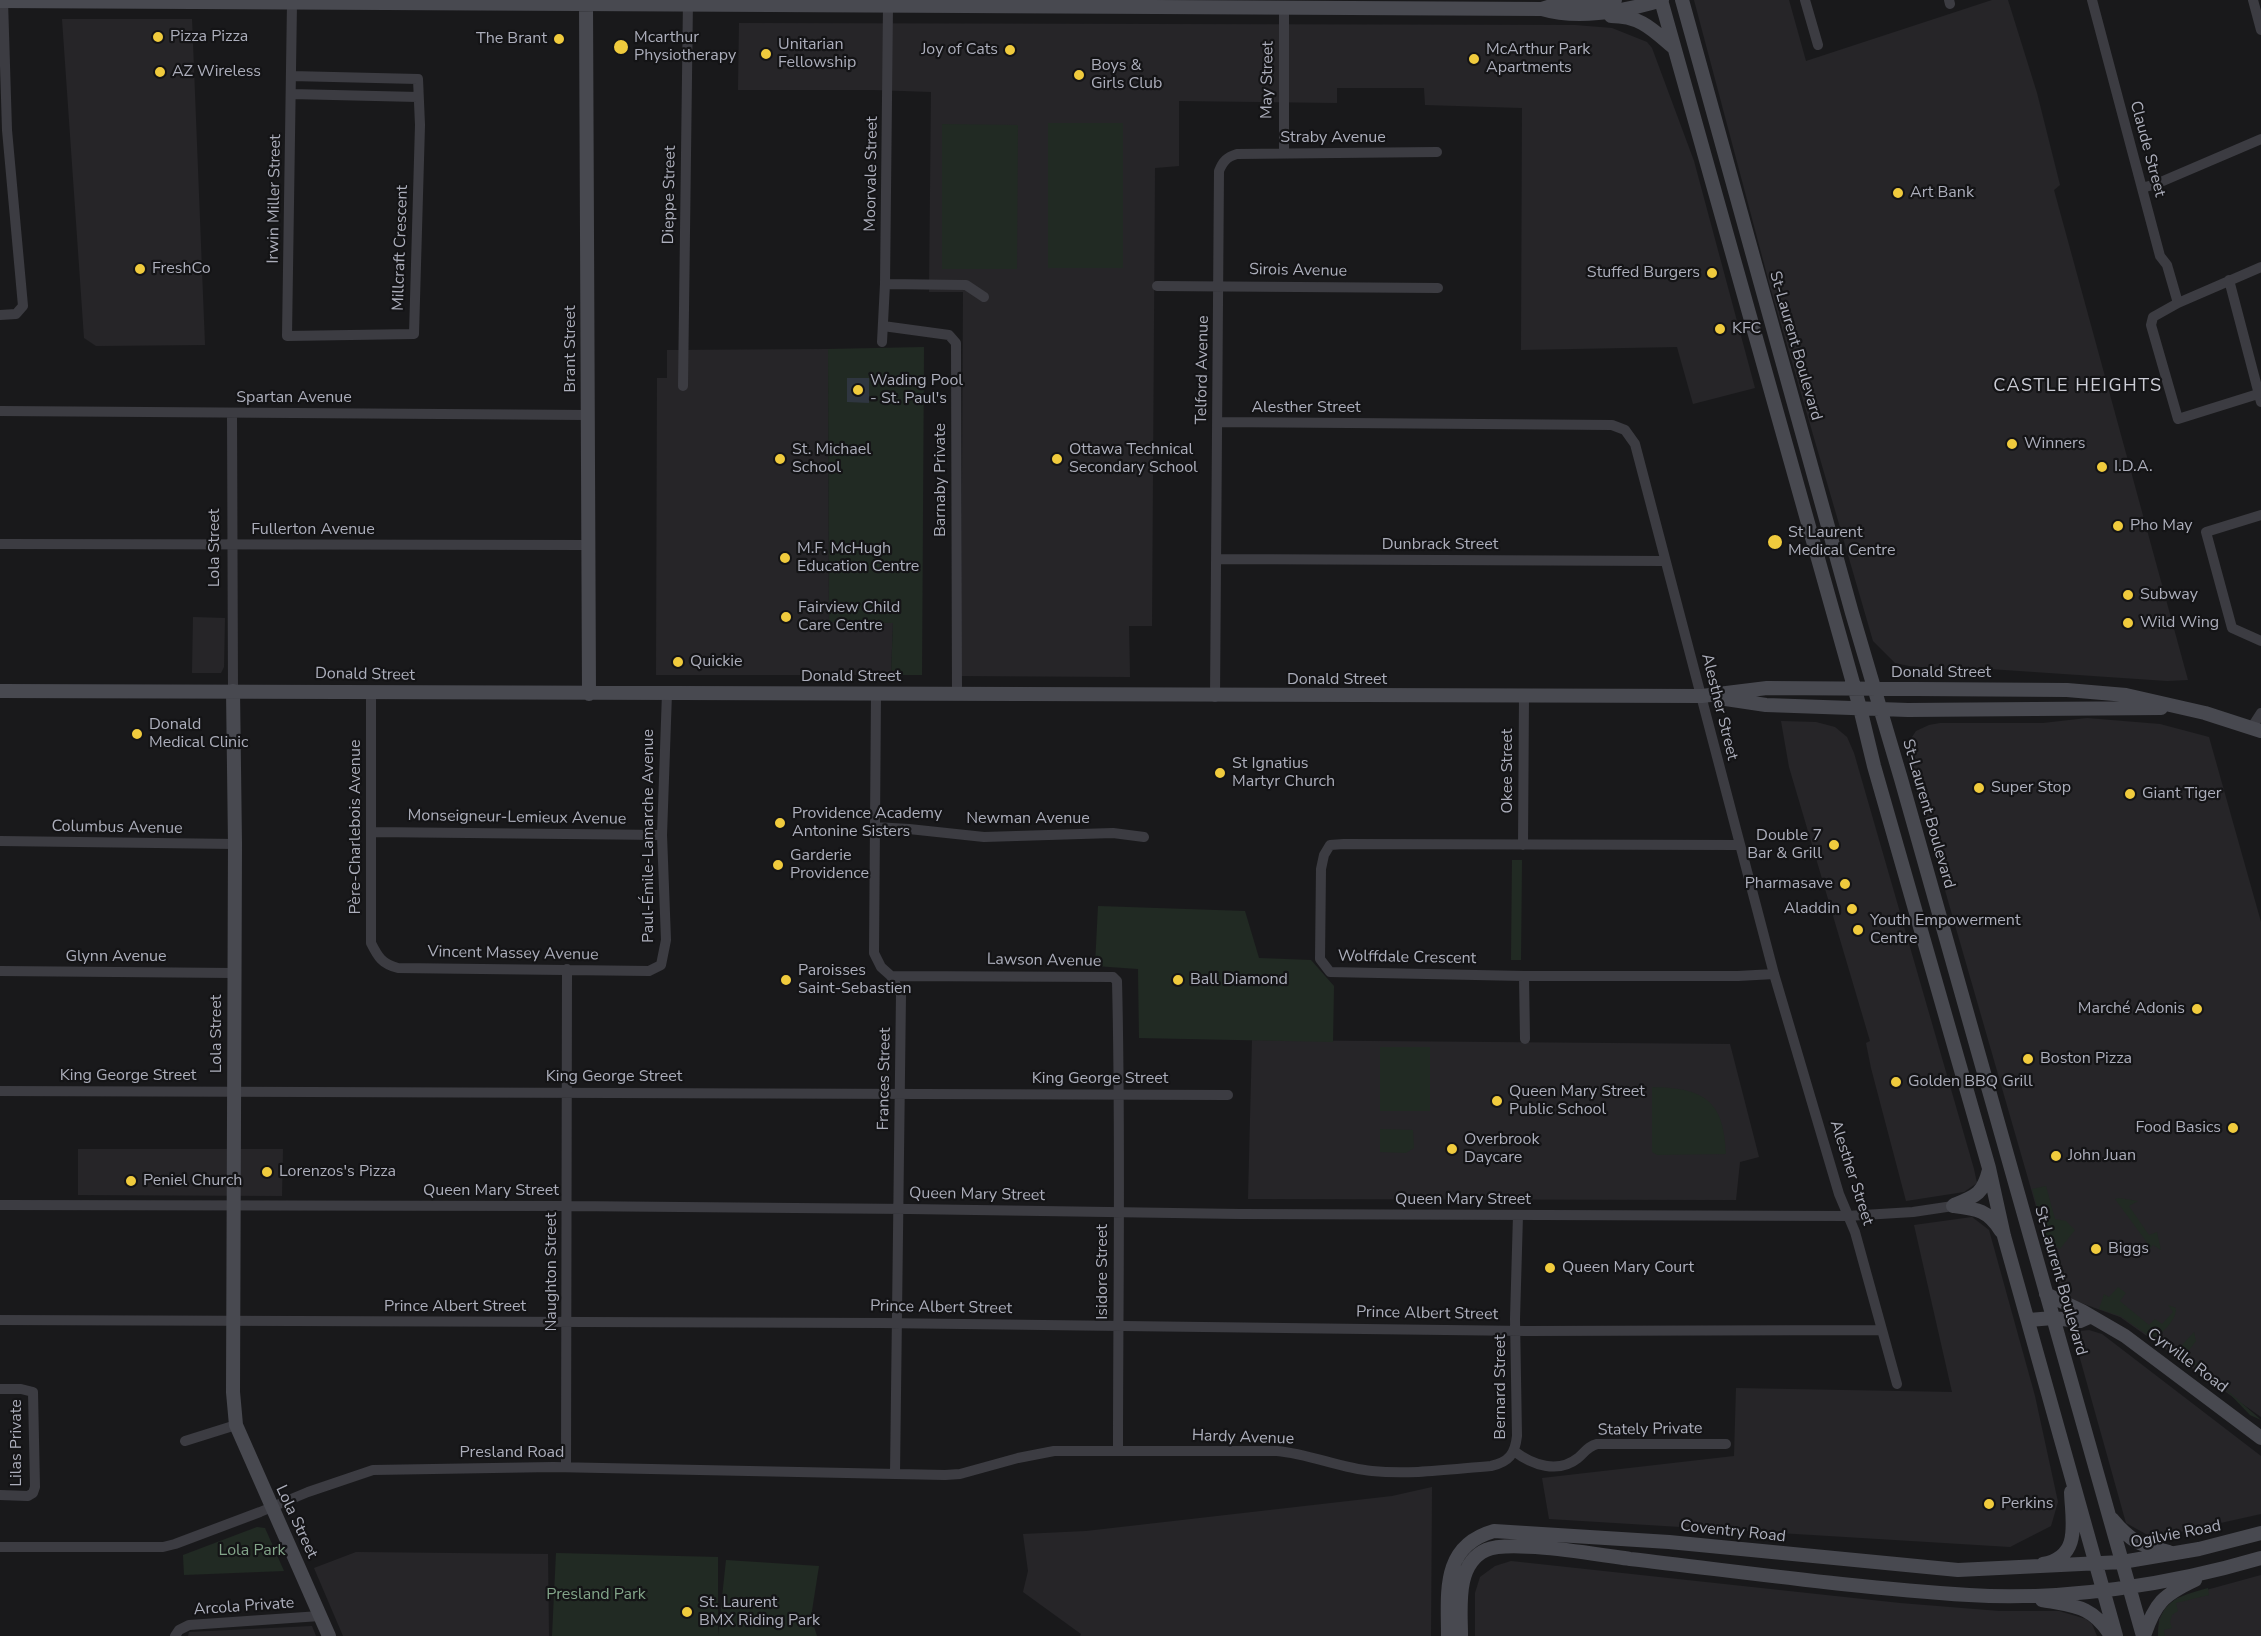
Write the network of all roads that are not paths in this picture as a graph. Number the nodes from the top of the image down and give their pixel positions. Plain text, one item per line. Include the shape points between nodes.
1 (1661, 0) edge
2 (1682, 0) edge
3 (1805, 0) edge
4 (2092, 0) edge
5 (2253, 0) edge
6 (2, 1) edge
7 (78, 1) edge
8 (246, 1) edge
9 (1609, 1) edge
10 (688, 2) edge
11 (292, 3) junction
12 (888, 3) edge
13 (1263, 4) edge
14 (586, 5) junction
15 (1284, 8) junction
16 (1542, 9) junction
17 (1588, 14) junction
18 (2261, 30) edge
19 (1818, 45) dead end
20 (1673, 47) junction
21 (291, 76) junction
22 (291, 94) junction
23 (418, 97) junction
24 (2261, 140) edge
25 (1437, 152) dead end
26 (1284, 153) junction
27 (1229, 156) joint
28 (2142, 188) junction
29 (2261, 267) edge
30 (2229, 280) junction
31 (885, 284) junction
32 (1219, 285) junction
33 (1157, 286) dead end
34 (1438, 288) dead end
35 (984, 297) dead end
36 (2178, 303) junction
37 (0, 315) edge
38 (883, 326) junction
39 (347, 335) joint
40 (882, 342) dead end
41 (2256, 363) edge
42 (683, 386) dead end
43 (2259, 398) edge
44 (0, 411) edge
45 (232, 413) junction
46 (588, 415) junction
47 (1218, 422) junction
48 (2261, 515) edge
49 (0, 544) edge
50 (232, 545) junction
51 (590, 545) junction
52 (1216, 560) junction
53 (1664, 561) junction
54 (2261, 641) edge
55 (1854, 689) junction
56 (233, 690) junction
57 (1874, 690) junction
58 (0, 691) edge
59 (371, 692) junction
60 (667, 693) junction
61 (589, 694) junction
62 (876, 694) junction
63 (957, 695) junction
64 (1524, 696) junction
65 (1702, 696) junction
66 (1215, 697) junction
67 (2178, 707) junction
68 (1860, 708) junction
69 (1879, 708) junction
70 (2261, 713) edge
71 (2257, 729) edge
72 (875, 828) junction
73 (372, 832) junction
74 (662, 835) junction
75 (1144, 837) dead end
76 (0, 841) edge
77 (235, 844) junction
78 (1523, 845) junction
79 (1740, 845) junction
80 (380, 959) joint
81 (567, 969) junction
82 (0, 971) edge
83 (649, 971) joint
84 (233, 973) junction
85 (1774, 974) junction
86 (891, 976) junction
87 (1524, 976) junction
88 (1525, 1039) dead end
89 (0, 1091) edge
90 (234, 1091) junction
91 (567, 1092) junction
92 (899, 1094) junction
93 (1120, 1094) junction
94 (1228, 1095) dead end
95 (1989, 1168) junction
96 (0, 1205) edge
97 (234, 1206) junction
98 (567, 1206) junction
99 (1953, 1206) junction
100 (899, 1209) junction
101 (1118, 1211) junction
102 (1518, 1215) junction
103 (1848, 1216) junction
104 (2004, 1236) junction
105 (2046, 1294) junction
106 (2089, 1317) junction
107 (2053, 1318) junction
108 (0, 1320) edge
109 (2028, 1320) junction
110 (233, 1321) junction
111 (567, 1322) junction
112 (896, 1323) junction
113 (1118, 1325) junction
114 (1516, 1330) junction
115 (1882, 1330) junction
116 (1897, 1384) dead end
117 (0, 1389) edge
118 (236, 1425) junction
119 (2261, 1438) edge
120 (185, 1441) dead end
121 (1726, 1444) dead end
122 (1118, 1451) junction
123 (1514, 1451) junction
124 (1035, 1455) joint
125 (2069, 1466) junction
126 (566, 1467) junction
127 (895, 1473) junction
128 (0, 1495) edge
129 (272, 1508) junction
130 (2109, 1515) junction
131 (2261, 1533) edge
132 (0, 1547) edge
133 (2176, 1554) junction
134 (2261, 1558) edge
135 (2122, 1562) junction
136 (2096, 1564) junction
137 (2004, 1569) junction
138 (2216, 1570) junction
139 (2129, 1588) junction
140 (2103, 1591) junction
141 (2017, 1596) junction
142 (320, 1616) junction
143 (175, 1636) edge
144 (328, 1636) edge
145 (1448, 1636) edge
146 (1461, 1636) edge
147 (2111, 1636) edge
148 (2116, 1636) edge
149 (2143, 1636) edge

1 - 17 main road
1 - 20 main road
2 - 57 main road, St-Laurent Boulevard
3 - 19 street
4 - 28 street, Claude Street
5 - 18 street
6 - 7 main road
6 - 37 street via 7,130 23,306 16,314
7 - 8 main road
8 - 11 main road
9 - 16 main road via 1557,4
10 - 12 main road
10 - 14 main road
10 - 42 street, Dieppe Street
11 - 14 main road
11 - 21 street, Irwin Miller Street
12 - 13 main road
12 - 31 street, Moorvale Street
13 - 15 main road
14 - 46 main road, Brant Street
15 - 16 main road
15 - 26 street, May Street
16 - 17 main road via 1560,14
17 - 20 main road via 1638,21 1652,27
20 - 55 main road
21 - 22 street, Irwin Miller Street
21 - 23 street, Millcraft Crescent via 418,79
22 - 23 street
22 - 39 street, Irwin Miller Street via 287,336
23 - 39 street, Millcraft Crescent via 414,334
24 - 28 street
25 - 26 street, Straby Avenue
26 - 27 street, Straby Avenue
27 - 32 street, Telford Avenue via 1219,171
28 - 36 street, Claude Street via 2160,256 2167,265
29 - 30 street
30 - 36 street
30 - 41 street
31 - 35 street via 966,285
31 - 38 street, Moorvale Street
32 - 33 street, Sirois Avenue
32 - 34 street, Sirois Avenue
32 - 47 street, Telford Avenue
36 - 43 street via 2153,317 2151,325 2178,419
38 - 40 street, Moorvale Street
38 - 63 street, Barnaby Private via 949,335 956,343
41 - 43 street
44 - 45 street, Spartan Avenue
45 - 46 street, Spartan Avenue
45 - 50 street, Lola Street
46 - 51 main road, Brant Street
47 - 52 street, Telford Avenue
47 - 53 street, Alesther Street via 1612,425 1625,430 1635,444
48 - 54 street via 2206,532 2232,628
49 - 50 street, Fullerton Avenue
50 - 51 street, Fullerton Avenue
50 - 56 street, Lola Street
51 - 61 main road, Brant Street
52 - 53 street, Dunbrack Street
52 - 66 street, Telford Avenue
53 - 65 street, Alesther Street
55 - 57 main road, Donald Street
55 - 65 main road, Donald Street via 1767,688
55 - 68 main road
56 - 58 main road, Donald Street
56 - 59 main road, Donald Street
56 - 77 main road, Lola Street
57 - 67 main road, Donald Street via 2067,690 2126,695
57 - 69 main road, St-Laurent Boulevard
59 - 61 main road, Donald Street
59 - 73 street, Père-Charlebois Avenue
60 - 61 main road, Donald Street
60 - 62 main road, Donald Street
60 - 74 street, Paul-Émile-Lamarche Avenue
62 - 63 main road, Donald Street
62 - 72 street, Frances Street
63 - 66 main road, Donald Street
64 - 65 main road, Donald Street
64 - 66 main road, Donald Street
64 - 78 street, Okee Street
65 - 68 main road, Donald Street via 1766,705
65 - 79 street, Alesther Street
67 - 69 main road, Donald Street via 1968,711
67 - 71 main road, Donald Street
68 - 69 main road, Donald Street
68 - 95 main road
69 - 105 main road, St-Laurent Boulevard
70 - 71 street
72 - 75 street, Newman Avenue via 984,837 1113,833
72 - 86 street, Frances Street via 874,953
73 - 74 street, Monseigneur-Lemieux Avenue
73 - 80 street, Père-Charlebois Avenue via 371,943
74 - 83 street, Paul-Émile-Lamarche Avenue via 666,940 661,965
76 - 77 street, Columbus Avenue
77 - 84 main road, Lola Street
78 - 79 street, Wolffdale Crescent
78 - 87 street, Wolffdale Crescent via 1330,845 1321,869 1320,959 1330,972
79 - 85 street, Alesther Street
80 - 81 street, Vincent Massey Avenue via 398,968
81 - 83 street, Vincent Massey Avenue
81 - 91 street, Naughton Street
82 - 84 street, Glynn Avenue
84 - 90 main road, Lola Street
85 - 87 street, Wolffdale Crescent
85 - 103 street, Alesther Street
86 - 92 street, Frances Street via 901,994
86 - 93 street, Lawson Avenue via 1113,977 1117,981
87 - 88 street
89 - 90 street, King George Street
90 - 91 street, King George Street
90 - 97 main road, Lola Street
91 - 92 street, King George Street
91 - 98 street, Naughton Street
92 - 93 street, King George Street
92 - 100 street, Frances Street
93 - 94 street, King George Street
93 - 101 street, Isidore Street
95 - 99 main road via 1981,1192
95 - 104 main road
96 - 97 street, Queen Mary Street
97 - 98 street, Queen Mary Street
97 - 110 main road, Lola Street
98 - 100 street, Queen Mary Street
98 - 111 street, Naughton Street
99 - 103 street, Queen Mary Street
99 - 104 main road via 1972,1208 1989,1216
100 - 101 street, Queen Mary Street
100 - 112 street, Frances Street
101 - 102 street, Queen Mary Street
101 - 113 street, Isidore Street
102 - 103 street, Queen Mary Street
102 - 114 street, Bernard Street
103 - 115 street, Alesther Street
104 - 109 main road
105 - 106 main road, Cyrville Road
105 - 107 main road, St-Laurent Boulevard
106 - 107 main road, Cyrville Road via 2080,1321
106 - 119 main road, Cyrville Road via 2156,1357
107 - 109 main road, Cyrville Road
107 - 130 main road, St-Laurent Boulevard
108 - 110 street, Prince Albert Street
109 - 125 main road
110 - 111 street, Prince Albert Street
110 - 118 main road, Lola Street
111 - 112 street, Prince Albert Street
111 - 126 street, Naughton Street
112 - 113 street, Prince Albert Street
112 - 127 street, Frances Street
113 - 114 street, Prince Albert Street
113 - 122 street, Isidore Street
114 - 115 street, Prince Albert Street
114 - 123 street, Bernard Street
115 - 116 street, Alesther Street
117 - 128 street, Lilas Private via 33,1392 35,1487 28,1496
118 - 120 street
118 - 129 main road, Lola Street
121 - 123 street, Stately Private via 1597,1444 1559,1466 1532,1462
122 - 123 street, Hardy Avenue via 1277,1452 1387,1472 1491,1466 1506,1461
122 - 124 street, Hardy Avenue
124 - 127 street, Presland Road via 960,1474
125 - 136 main road
125 - 137 main road via 2073,1539 2070,1547 2050,1563
126 - 127 street, Presland Road
126 - 129 street, Presland Road via 373,1470
129 - 132 street, Presland Road via 163,1546
129 - 142 main road, Lola Street
130 - 133 main road via 2133,1541
130 - 135 main road, St-Laurent Boulevard
131 - 133 main road, Ogilvie Road
133 - 135 main road, Ogilvie Road
134 - 138 main road
135 - 136 main road, Ogilvie Road
135 - 139 main road, St-Laurent Boulevard
136 - 137 main road, Coventry Road
136 - 140 main road
137 - 145 main road, Coventry Road via 1950,1569 1669,1542 1494,1531 1464,1548 1453,1565 1448,1589
138 - 139 main road
138 - 149 main road via 2165,1596 2152,1612
139 - 140 main road
139 - 149 main road, St-Laurent Boulevard
140 - 141 main road
140 - 148 main road
141 - 146 main road via 1901,1590 1503,1546 1480,1553 1466,1571
141 - 147 main road via 2082,1608 2097,1617
142 - 143 street, Arcola Private via 189,1625
142 - 144 main road, Lola Street

